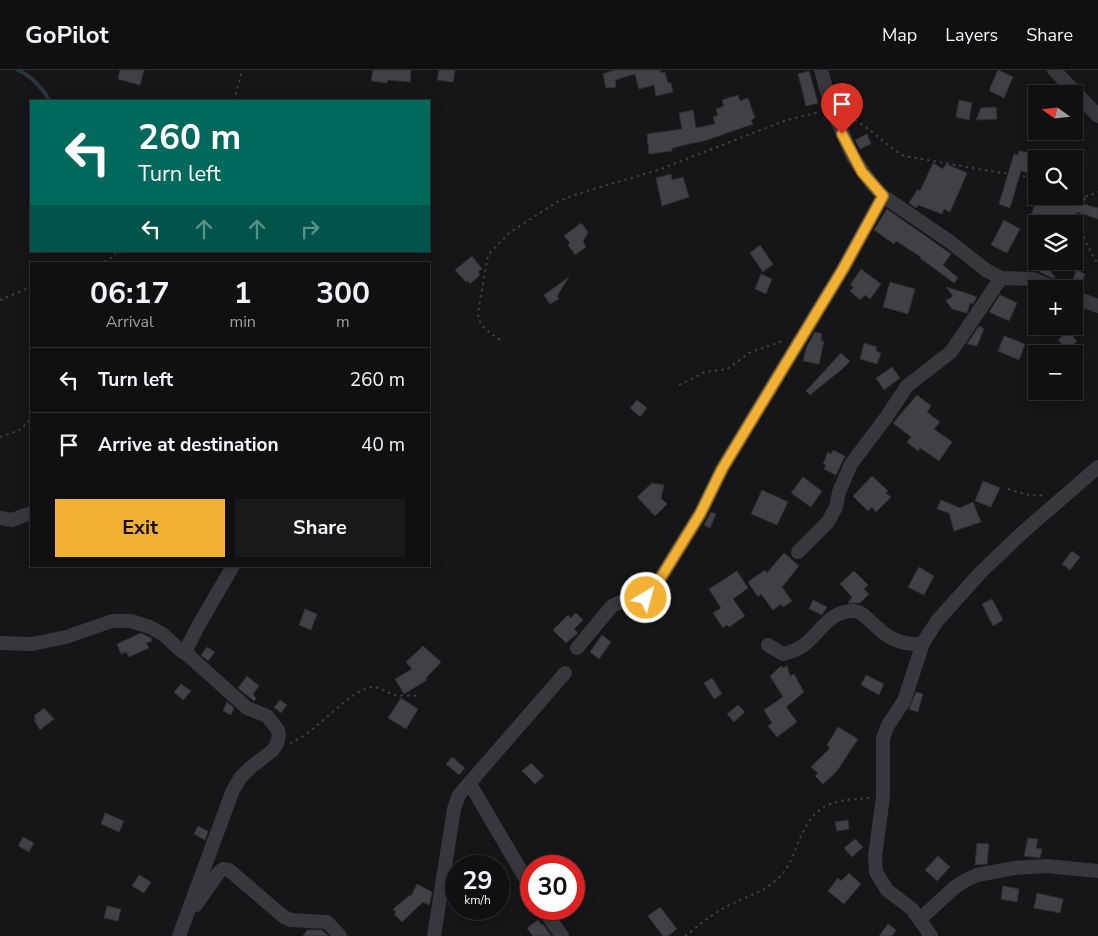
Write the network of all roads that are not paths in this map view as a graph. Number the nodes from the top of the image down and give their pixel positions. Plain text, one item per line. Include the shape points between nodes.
1 (821, 70) edge
2 (1054, 70) edge
3 (1098, 116) edge
4 (883, 196) junction
5 (1000, 278) junction
6 (1034, 280) edge
7 (1083, 300) edge
8 (1098, 306) edge
9 (1098, 467) edge
10 (30, 513) edge
11 (0, 518) edge
12 (798, 552) dead end
13 (232, 567) edge
14 (0, 644) edge
15 (923, 644) junction
16 (768, 645) dead end
17 (577, 648) dead end
18 (188, 656) junction
19 (565, 673) dead end
20 (470, 784) junction
21 (520, 869) edge
22 (1098, 871) edge
23 (920, 919) junction
24 (185, 920) junction
25 (551, 920) edge
26 (179, 936) edge
27 (340, 936) edge
28 (434, 936) edge
29 (562, 936) edge
30 (932, 936) edge

1 - 4 street via 832,109 853,157
2 - 3 street
4 - 5 street
4 - 17 street via 652,592 646,598 612,606
5 - 6 street
5 - 12 street via 951,352 907,386 851,464 828,522
7 - 8 street
9 - 15 street via 981,572 937,621
10 - 11 street via 12,520
13 - 18 street via 187,648
14 - 18 street via 32,644 66,637 112,621 131,621 164,635
15 - 16 street via 911,645 891,638 860,612 854,611 832,617 794,651 783,654
15 - 23 street via 904,700 883,738 883,797 875,856 876,872 887,890 912,908
18 - 24 street via 247,708 266,716 279,735 272,751 251,766 233,790
19 - 20 street
20 - 21 street
20 - 28 street via 454,809
22 - 23 street via 1046,866 977,875 955,887
23 - 30 street
24 - 26 street
24 - 27 street via 219,872 229,870 284,917 326,922
25 - 29 street

